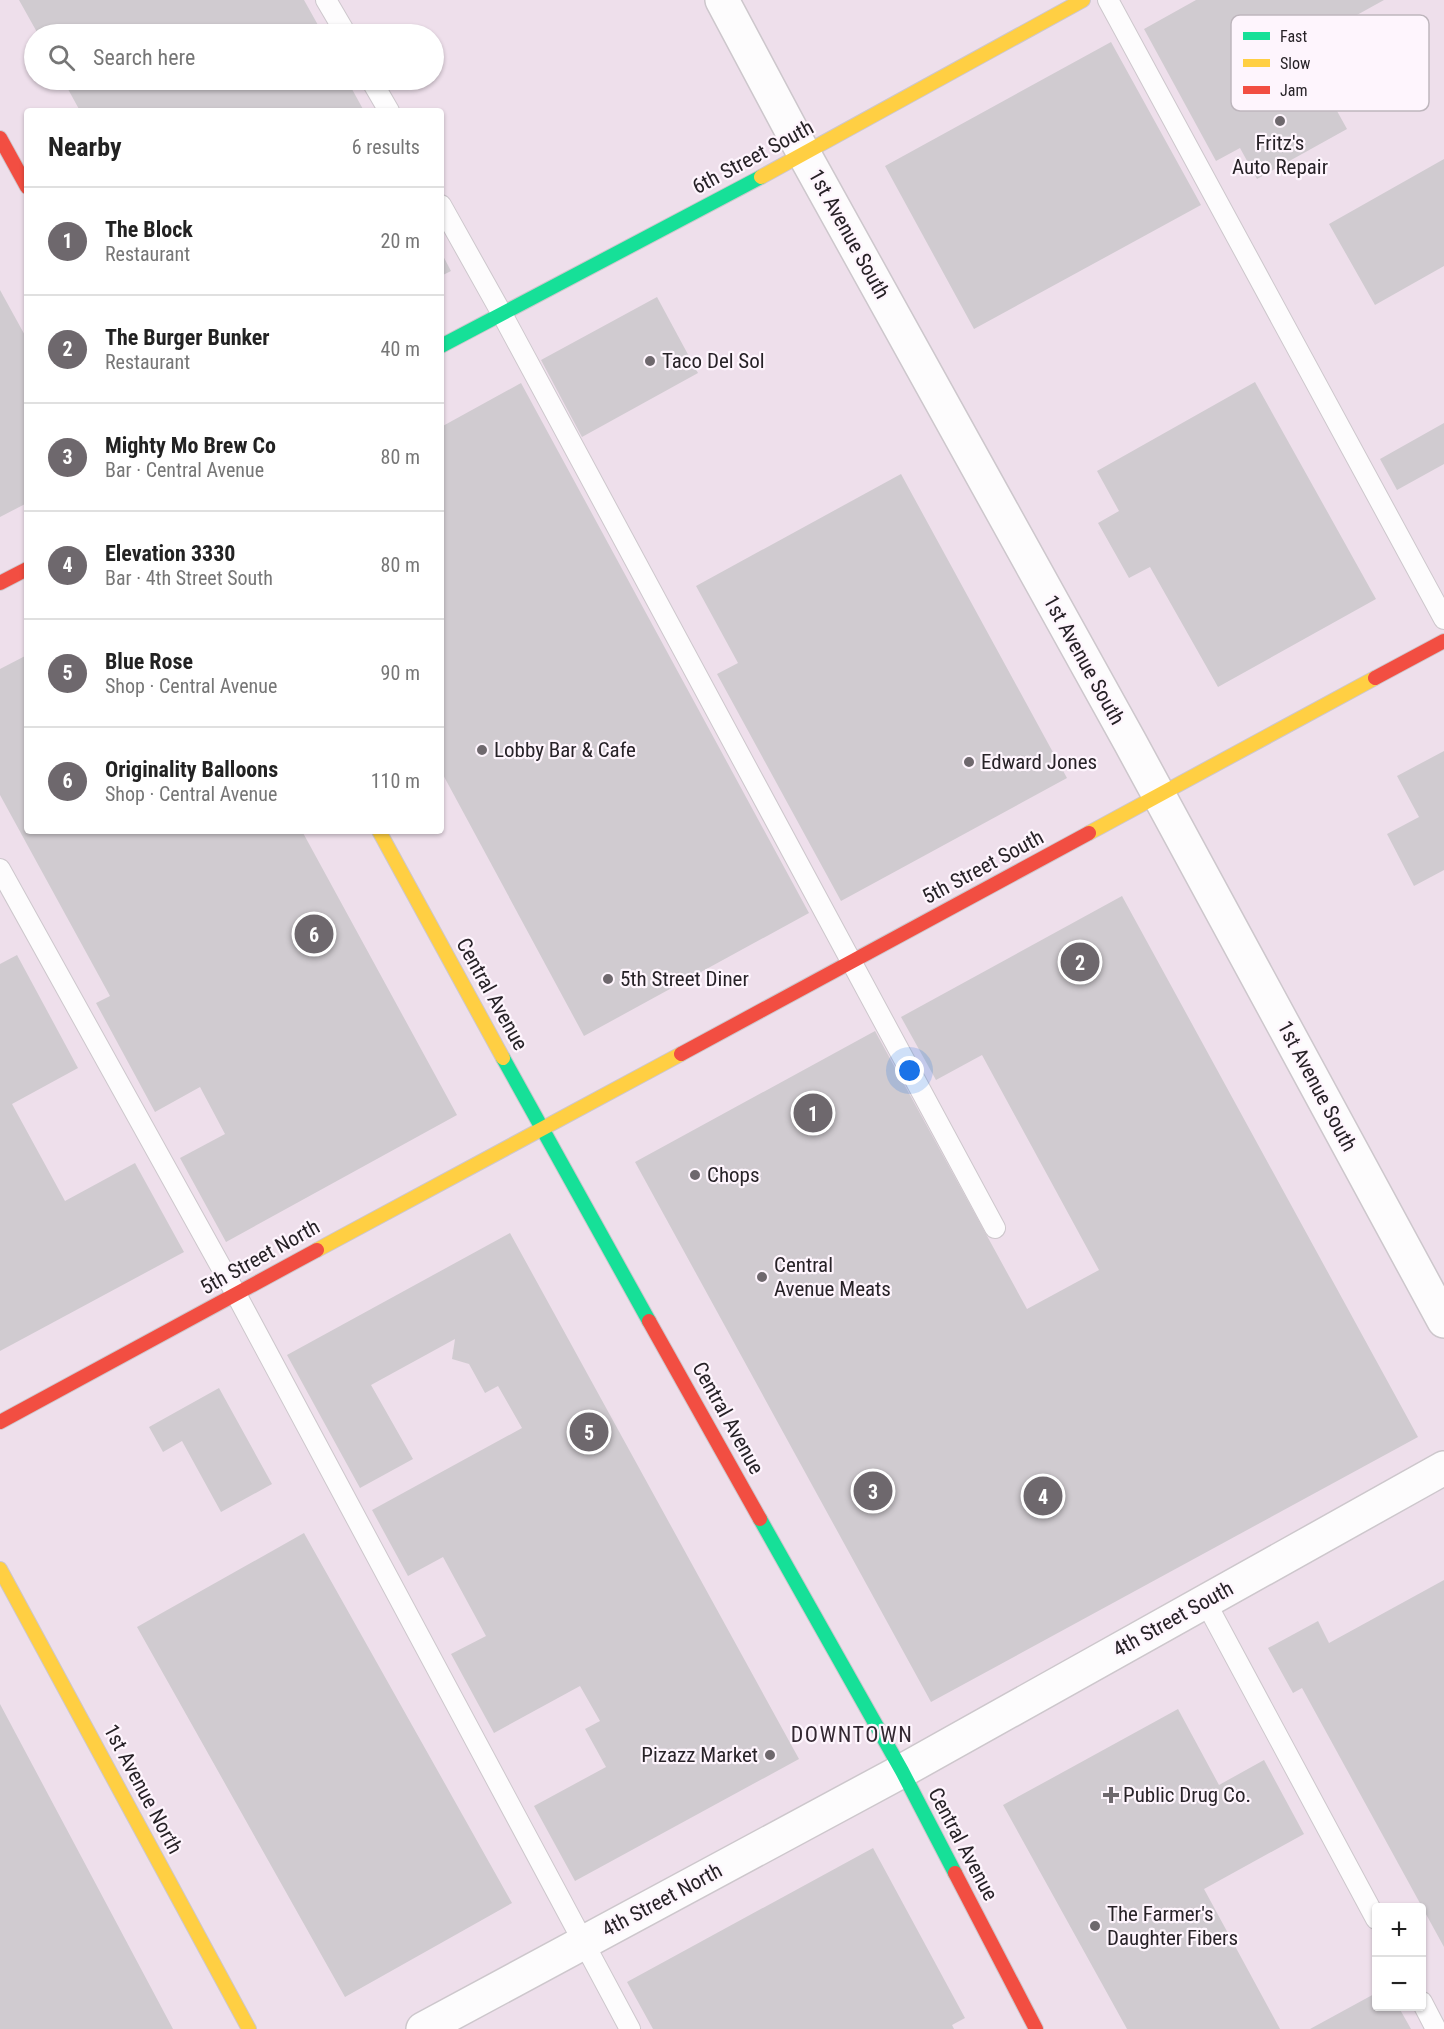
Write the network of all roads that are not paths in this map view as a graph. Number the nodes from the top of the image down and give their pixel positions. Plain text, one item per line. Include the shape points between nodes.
1 (326, 0) edge
2 (722, 0) edge
3 (1083, 0) edge
4 (1108, 0) edge
5 (340, 24) edge
6 (376, 90) edge
7 (386, 108) edge
8 (0, 138) edge
9 (804, 154) junction
10 (24, 182) edge
11 (444, 210) edge
12 (502, 314) junction
13 (444, 344) edge
14 (24, 571) edge
15 (0, 584) edge
16 (1444, 619) edge
17 (1444, 640) edge
18 (1159, 796) junction
19 (381, 834) edge
20 (0, 869) edge
21 (851, 962) junction
22 (541, 1128) junction
23 (995, 1228) dead end
24 (236, 1294) junction
25 (1444, 1321) edge
26 (0, 1422) edge
27 (1444, 1468) edge
28 (0, 1569) edge
29 (1205, 1601) junction
30 (902, 1771) junction
31 (1372, 1910) edge
32 (583, 1943) junction
33 (1426, 2010) edge
34 (249, 2029) edge
35 (423, 2029) edge
36 (630, 2029) edge
37 (1035, 2029) edge
38 (1436, 2029) edge

1 - 5 lane
2 - 9 street, 1st Avenue South
3 - 9 main road, 6th Street South
4 - 16 lane
6 - 7 lane
8 - 10 main road
9 - 12 main road, 6th Street South
9 - 18 street, 1st Avenue South
11 - 12 lane
12 - 13 main road, 6th Street South
12 - 21 lane
14 - 15 main road
17 - 18 main road, 5th Street South
18 - 21 main road, 5th Street South
18 - 25 street, 1st Avenue South
19 - 22 main road, Central Avenue
20 - 24 lane
21 - 22 main road, 5th Street South
21 - 23 lane
22 - 24 main road, 5th Street North
22 - 30 main road, Central Avenue
24 - 26 main road, 5th Street North
24 - 32 lane
27 - 29 street, 4th Street South
28 - 34 main road, 1st Avenue North
29 - 30 street, 4th Street South
29 - 31 lane
30 - 32 street, 4th Street North
30 - 37 main road, Central Avenue
32 - 35 street, 4th Street North
32 - 36 lane
33 - 38 lane

